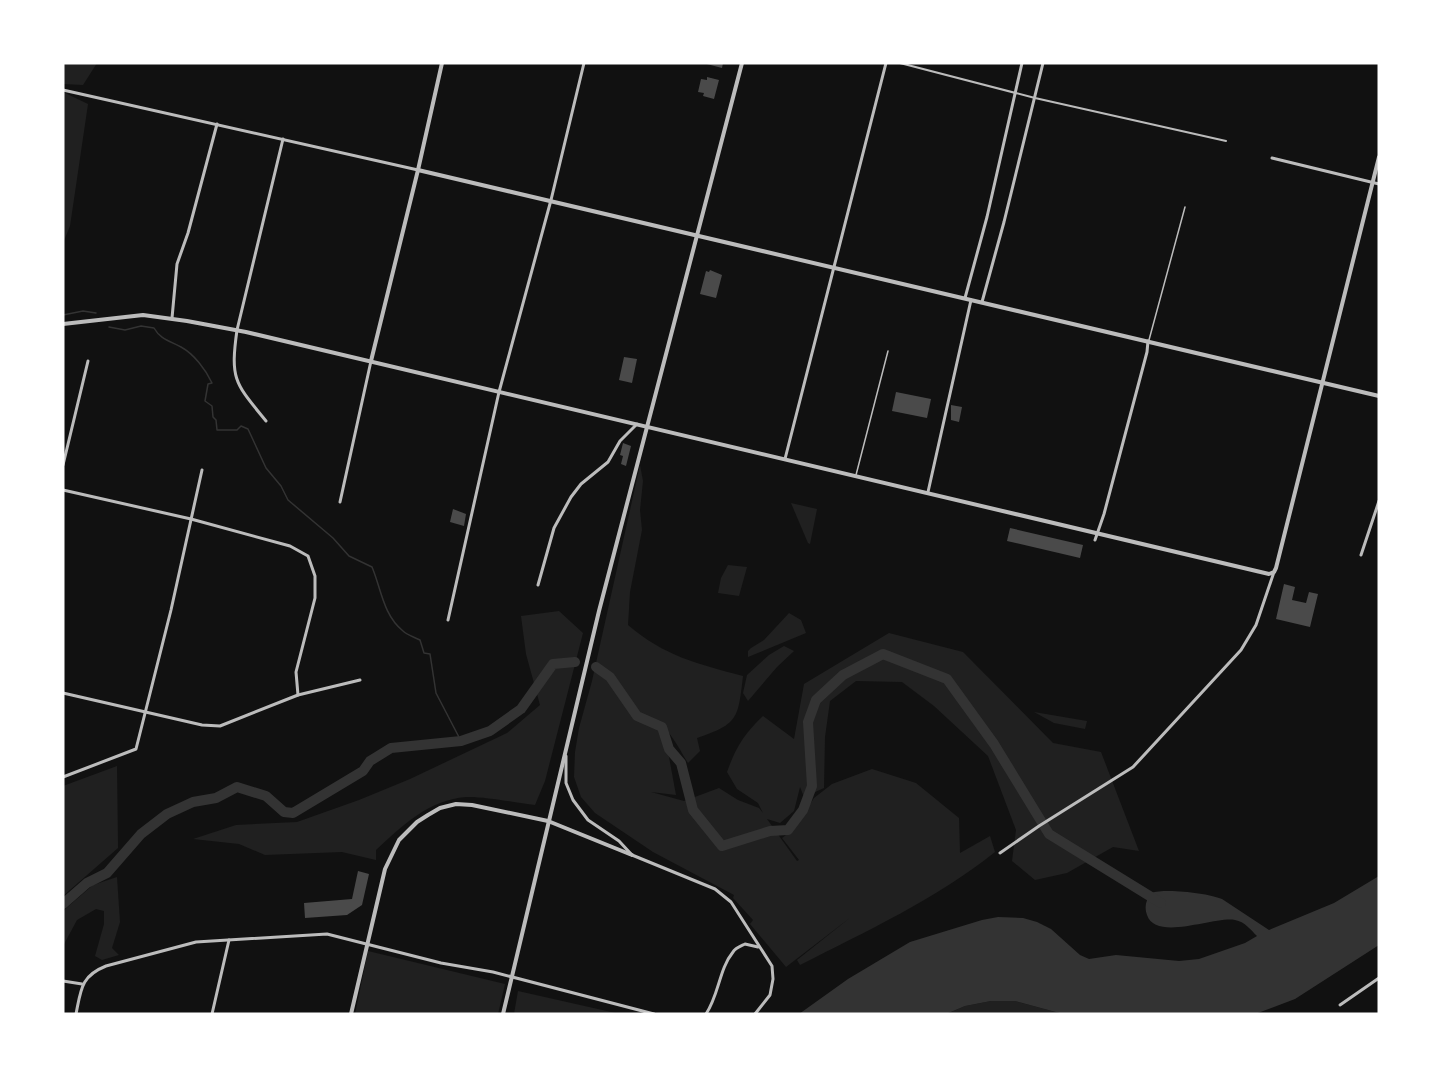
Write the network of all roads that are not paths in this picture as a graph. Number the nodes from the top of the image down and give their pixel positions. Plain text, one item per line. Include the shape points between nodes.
1 (442, 63) edge
2 (584, 63) edge
3 (742, 63) edge
4 (886, 63) edge
5 (900, 63) edge
6 (1022, 63) edge
7 (1043, 63) edge
8 (63, 90) edge
9 (1015, 92) junction
10 (1035, 98) junction
11 (217, 124) junction
12 (282, 139) junction
13 (1226, 141) dead end
14 (1379, 157) edge
15 (1272, 158) dead end
16 (418, 170) junction
17 (1372, 182) junction
18 (1379, 184) edge
19 (551, 201) junction
20 (1185, 207) dead end
21 (697, 236) junction
22 (833, 269) junction
23 (965, 298) junction
24 (971, 300) junction
25 (982, 302) junction
26 (172, 318) junction
27 (63, 324) edge
28 (237, 330) junction
29 (1148, 341) junction
30 (888, 351) dead end
31 (88, 361) dead end
32 (371, 362) junction
33 (1323, 382) junction
34 (499, 392) junction
35 (1379, 396) edge
36 (266, 421) dead end
37 (637, 424) junction
38 (647, 426) junction
39 (785, 459) junction
40 (63, 465) edge
41 (202, 470) dead end
42 (856, 476) junction
43 (63, 490) edge
44 (928, 492) junction
45 (1379, 501) edge
46 (340, 502) dead end
47 (191, 519) junction
48 (1097, 534) junction
49 (1095, 540) dead end
50 (1361, 555) dead end
51 (1274, 572) junction
52 (538, 585) dead end
53 (448, 620) dead end
54 (360, 680) dead end
55 (63, 693) edge
56 (298, 695) junction
57 (145, 712) junction
58 (567, 741) junction
59 (63, 777) edge
60 (548, 821) junction
61 (1000, 853) dead end
62 (632, 855) junction
63 (230, 940) junction
64 (367, 945) junction
65 (759, 947) junction
66 (510, 977) junction
67 (1379, 978) edge
68 (63, 981) edge
69 (82, 984) junction
70 (1340, 1005) dead end
71 (75, 1014) edge
72 (212, 1014) edge
73 (351, 1014) edge
74 (503, 1014) edge
75 (654, 1014) edge
76 (706, 1014) edge
77 (755, 1014) edge

1 - 16 street
2 - 19 street
3 - 21 street
4 - 22 street
5 - 9 street
6 - 9 street
7 - 10 street
8 - 11 street
9 - 10 street
9 - 23 street
10 - 13 street
10 - 25 street
11 - 12 street
11 - 26 street via 177,264
12 - 16 street
12 - 28 street
14 - 17 street
15 - 17 street
16 - 19 street
16 - 32 street
17 - 18 street
17 - 33 street
19 - 21 street
19 - 34 street
20 - 29 lane
21 - 22 street
21 - 38 street
22 - 23 street
22 - 39 street
23 - 24 street
24 - 25 street
24 - 44 street
25 - 29 street
26 - 27 street via 143,315
26 - 28 street
28 - 32 street
28 - 36 street via 234,374 242,392
29 - 33 street
29 - 48 street
30 - 42 lane
31 - 40 street
32 - 34 street
32 - 46 street
33 - 35 street
33 - 51 street
34 - 37 street
34 - 53 street
37 - 38 street
37 - 52 street via 620,441 608,462 581,483 571,497 555,528
38 - 39 street
38 - 58 street
39 - 42 street
41 - 47 street
42 - 44 street
43 - 47 street
44 - 48 street
45 - 50 street
47 - 56 street via 290,546 308,556 315,576 315,598 296,672
47 - 57 street
48 - 49 street
48 - 51 street via 1269,574
51 - 61 street via 1256,625 1234,658 1133,767
54 - 56 street
55 - 57 street
56 - 57 street via 220,726
57 - 59 street via 136,749
58 - 60 street
58 - 62 street via 567,783 578,809
60 - 62 street
60 - 64 street via 456,804 440,808 417,822 399,840 385,869
60 - 66 street
62 - 65 street via 715,889 731,902
63 - 64 street via 327,934
63 - 69 street via 196,942 106,966 93,971
63 - 72 street
64 - 66 street
64 - 73 street
65 - 76 street via 745,944 734,950
65 - 77 street via 774,972 770,994
66 - 74 street
66 - 75 street
67 - 70 street
68 - 69 street
69 - 71 street

